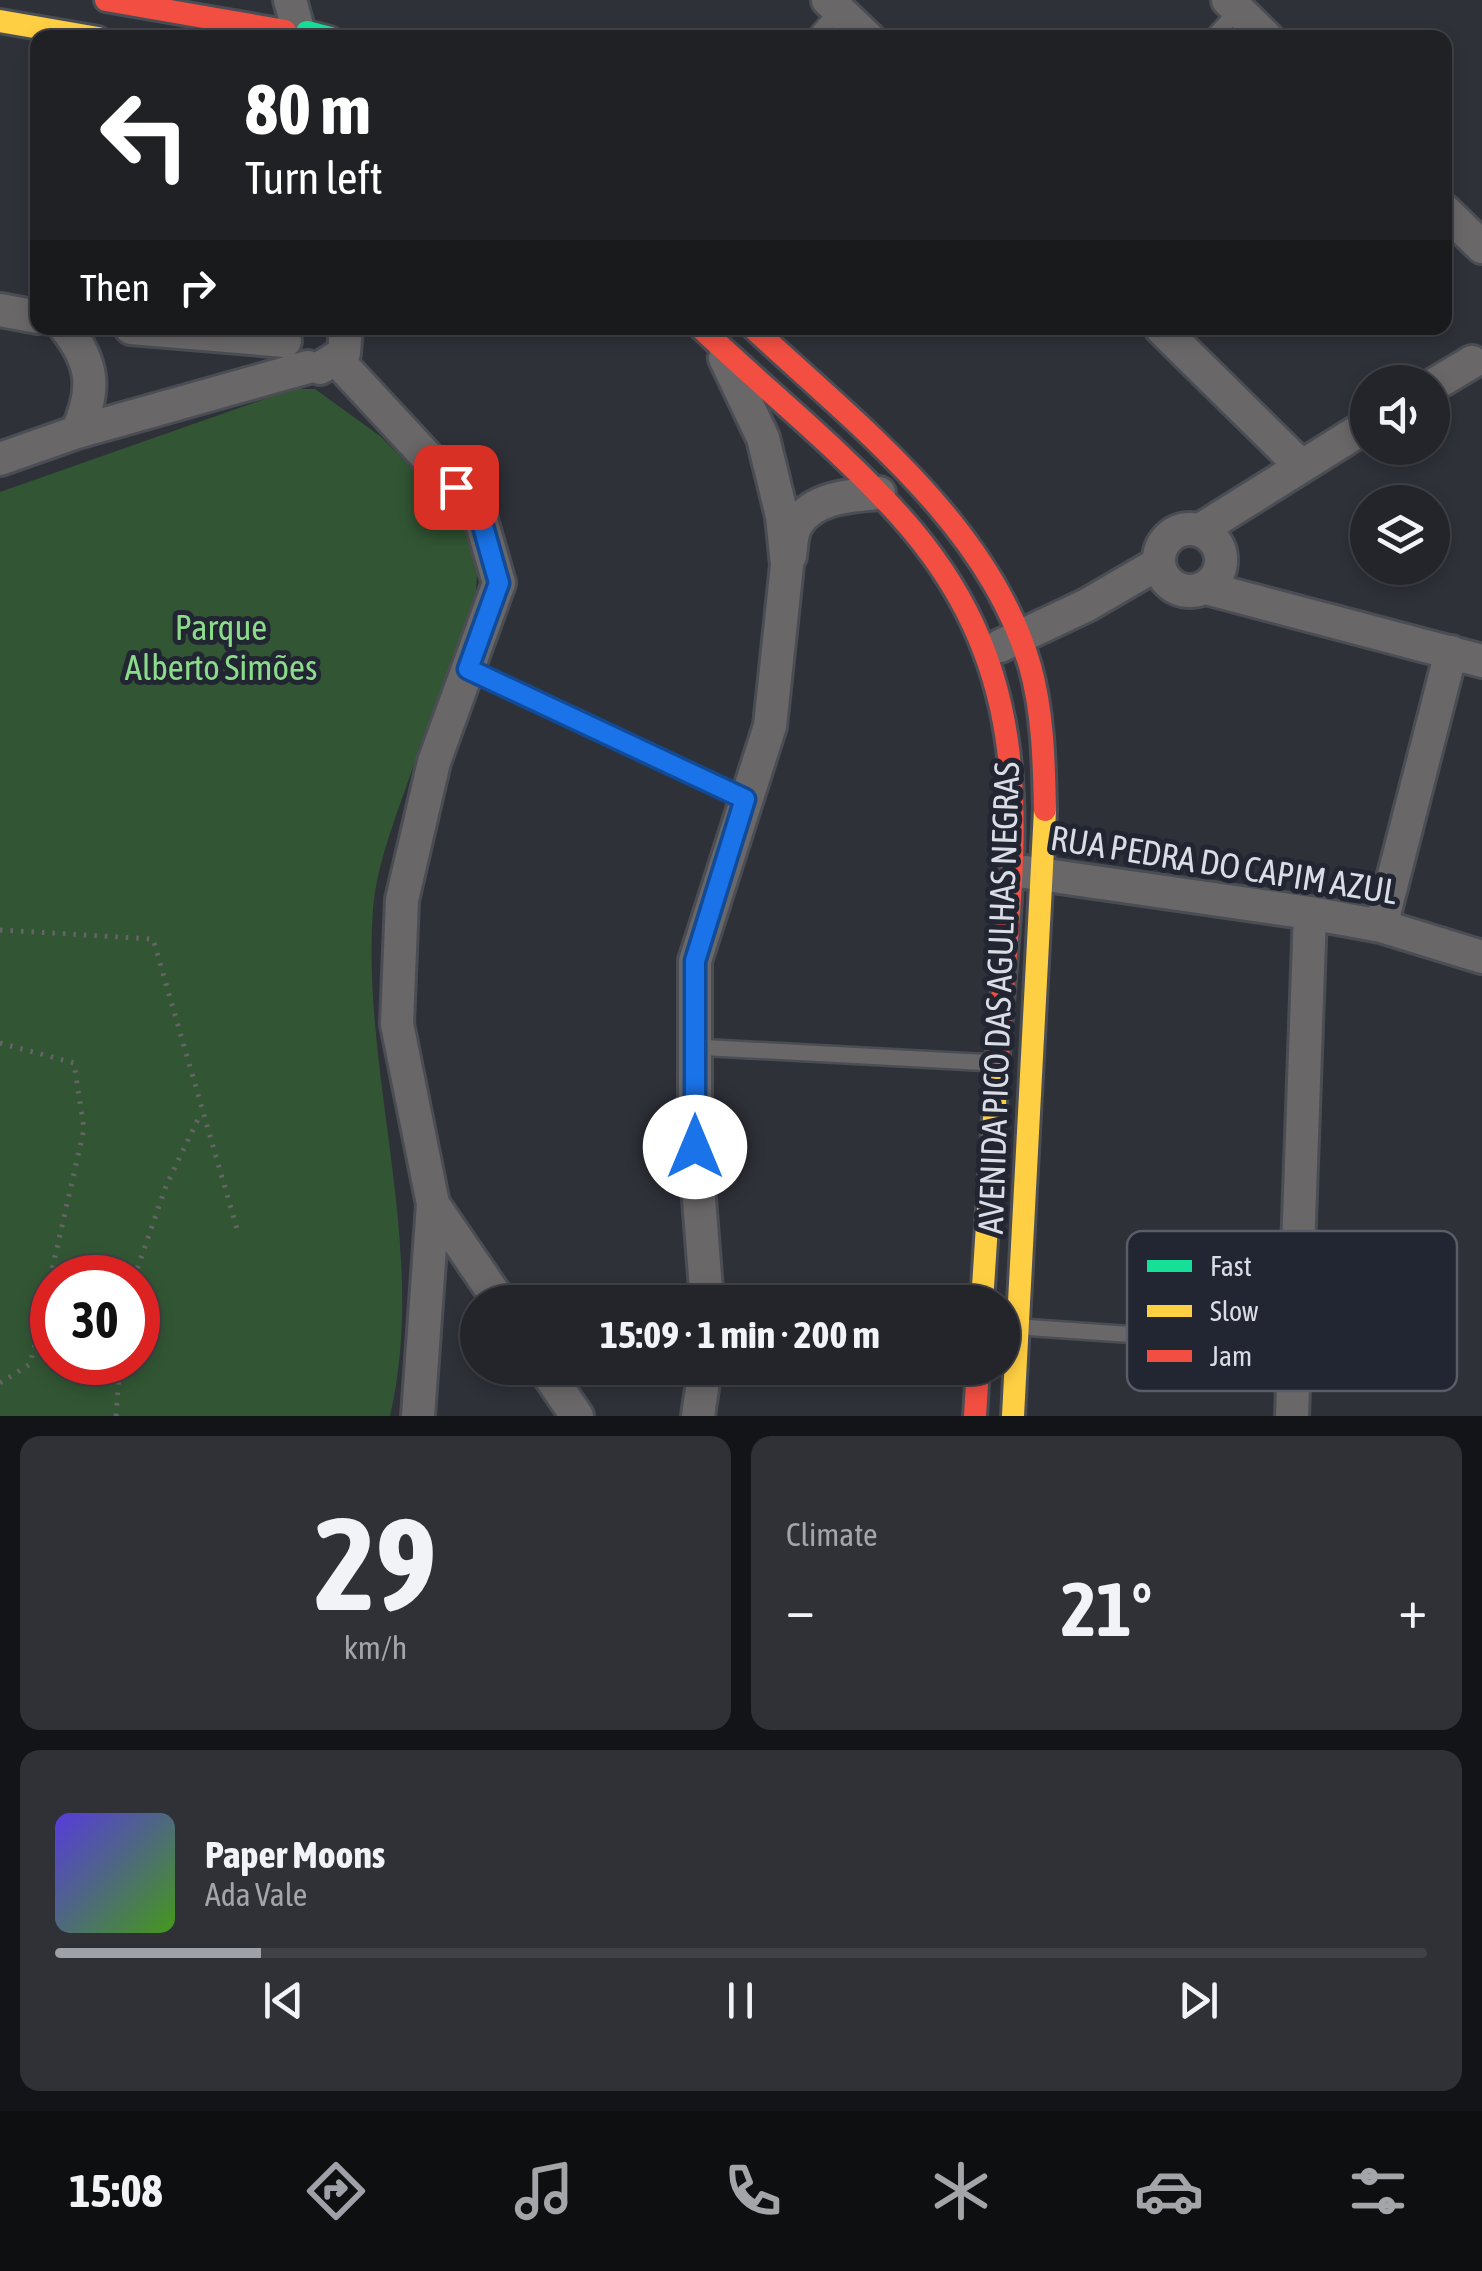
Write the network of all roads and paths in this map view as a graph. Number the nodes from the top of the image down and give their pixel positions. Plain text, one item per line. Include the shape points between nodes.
1 (106, 0) edge
2 (834, 5) edge
3 (1233, 5) edge
4 (0, 21) edge
5 (295, 28) edge
6 (52, 30) edge
7 (819, 30) edge
8 (860, 30) edge
9 (1217, 30) edge
10 (1259, 30) edge
11 (1452, 218) edge
12 (1482, 247) edge
13 (0, 310) edge
14 (30, 316) edge
15 (70, 335) edge
16 (186, 335) edge
17 (346, 335) edge
18 (760, 335) edge
19 (1168, 335) edge
20 (710, 336) edge
21 (302, 350) edge
22 (1479, 362) edge
23 (1450, 377) edge
24 (77, 432) junction
25 (1350, 436) edge
26 (0, 459) edge
27 (1300, 465) junction
28 (880, 494) junction
29 (1200, 530) junction
30 (788, 565) junction
31 (1180, 580) junction
32 (1006, 643) junction
33 (1466, 656) edge
34 (468, 669) junction
35 (745, 799) junction
36 (1010, 871) junction
37 (1044, 874) junction
38 (1310, 912) junction
39 (1381, 926) junction
40 (0, 930) edge
41 (1482, 957) edge
42 (0, 1043) edge
43 (695, 1047) junction
44 (998, 1063) junction
45 (202, 1111) junction
46 (433, 1204) junction
47 (237, 1230) dead end
48 (1300, 1231) edge
49 (55, 1255) edge
50 (142, 1255) edge
51 (488, 1285) edge
52 (706, 1285) edge
53 (983, 1285) edge
54 (1020, 1309) edge
55 (1020, 1327) edge
56 (1127, 1334) edge
57 (30, 1364) edge
58 (0, 1382) edge
59 (118, 1385) edge
60 (556, 1385) edge
61 (703, 1385) edge
62 (977, 1385) edge
63 (1015, 1385) edge
64 (1293, 1391) edge
65 (116, 1416) edge
66 (418, 1416) edge
67 (577, 1416) edge
68 (698, 1416) edge
69 (976, 1416) edge
70 (1013, 1416) edge
71 (1292, 1416) edge

1 - 5 street
2 - 7 lane
2 - 8 street
3 - 9 lane
3 - 10 street
4 - 6 street
11 - 12 street
13 - 14 street
15 - 24 street via 91,370 91,397
16 - 21 street
17 - 21 street via 347,343
18 - 32 street, AVENIDA PICO DAS AGULHAS NEGRAS via 907,477 983,566
19 - 27 street
20 - 28 street, AVENIDA PICO DAS AGULHAS NEGRAS
20 - 30 street via 763,438
21 - 24 street via 205,398
21 - 34 street via 479,512 499,583
22 - 23 street
24 - 26 street
25 - 27 street
27 - 29 street
28 - 30 street via 819,505 796,524
28 - 32 street, AVENIDA PICO DAS AGULHAS NEGRAS
29 - 31 street via 1170,536 1160,553
29 - 31 street via 1217,542 1222,562 1214,581
30 - 35 street via 770,726
31 - 32 street via 1088,605
31 - 33 street
32 - 36 street, AVENIDA PICO DAS AGULHAS NEGRAS
32 - 37 street, AVENIDA PICO DAS AGULHAS NEGRAS via 1038,705
33 - 39 street
34 - 35 lane
34 - 46 street via 434,762 402,900 397,1024
35 - 43 street via 695,961
36 - 37 street, RUA PEDRA DO CAPIM AZUL
36 - 44 street, AVENIDA PICO DAS AGULHAS NEGRAS
37 - 38 street, RUA PEDRA DO CAPIM AZUL
37 - 54 street, AVENIDA PICO DAS AGULHAS NEGRAS
38 - 39 street, RUA PEDRA DO CAPIM AZUL
38 - 48 street
39 - 41 street, RUA PEDRA DO CAPIM AZUL
40 - 45 path via 153,939
42 - 49 path via 74,1063 84,1129
43 - 44 lane
43 - 52 street
44 - 53 street, AVENIDA PICO DAS AGULHAS NEGRAS
45 - 47 path
45 - 50 path
46 - 51 street
46 - 66 street
55 - 56 lane
57 - 58 path
59 - 65 path
60 - 67 street
61 - 68 street
62 - 69 street
63 - 70 street, AVENIDA PICO DAS AGULHAS NEGRAS
64 - 71 street

